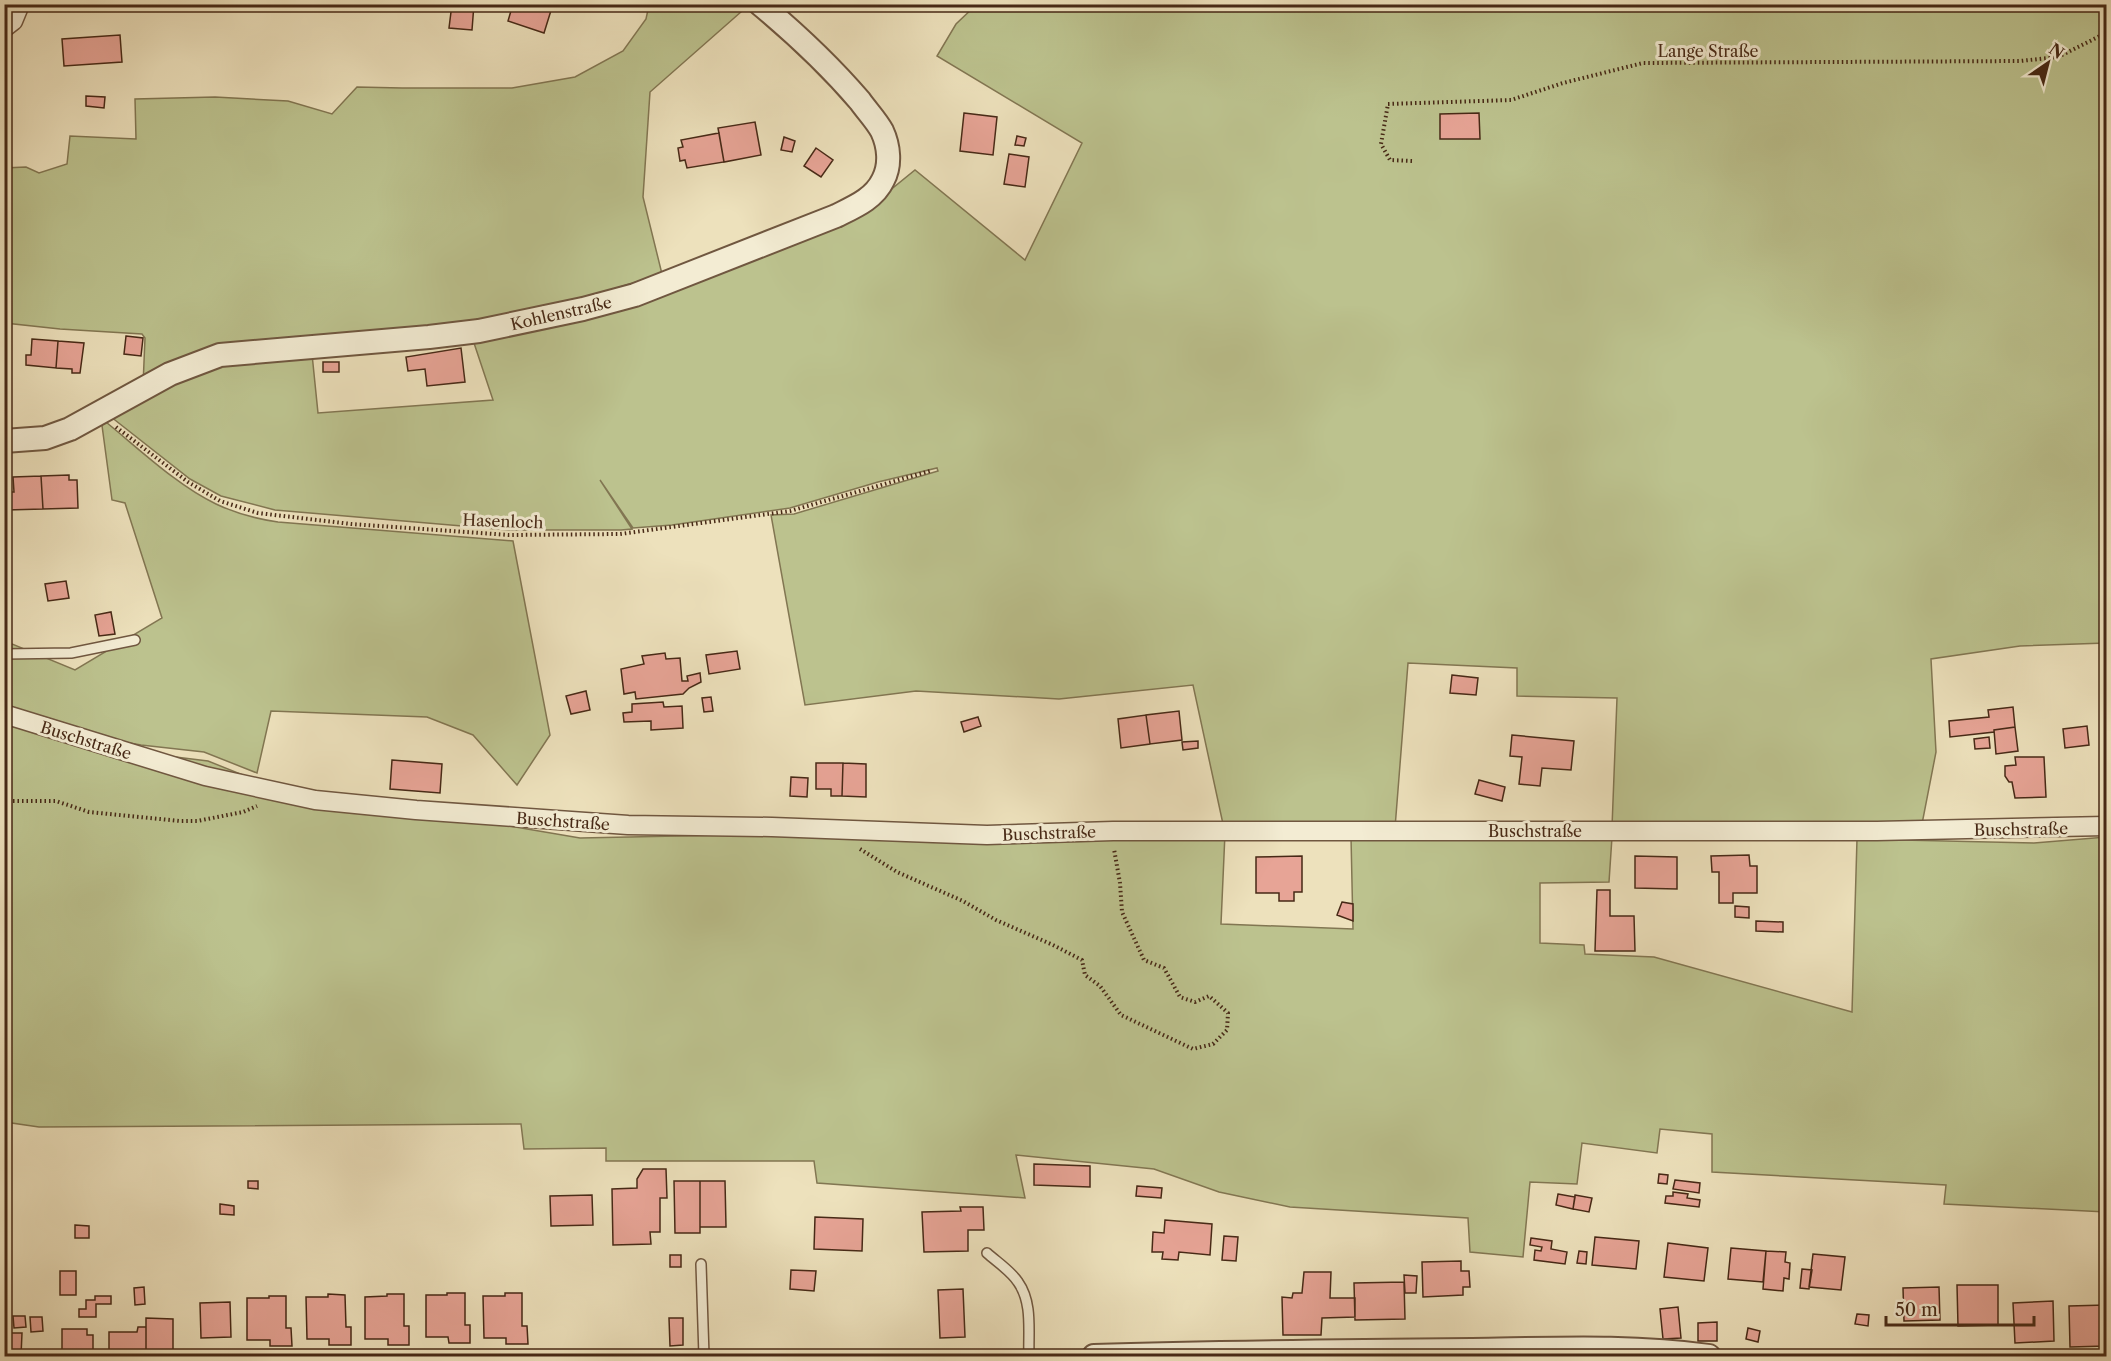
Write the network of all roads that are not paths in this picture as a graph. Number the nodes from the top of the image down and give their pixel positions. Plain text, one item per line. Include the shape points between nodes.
1 (20, 4) edge
2 (760, 4) edge
3 (4, 28) edge
4 (4, 441) edge
5 (135, 640) dead end
6 (4, 654) edge
7 (4, 714) edge
8 (2106, 826) edge
9 (987, 1253) dead end
10 (701, 1264) dead end
11 (704, 1356) edge
12 (1029, 1356) edge
13 (1094, 1356) edge
14 (1709, 1356) edge

1 - 3 street via 13,21
2 - 4 street, Kohlenstraße via 820,58 882,131 888,153 887,170 880,187 862,203 635,295 479,331 220,355 170,374 70,429 45,438
5 - 6 lane via 71,653
7 - 8 street, Buschstraße via 194,773 315,800 628,825 987,835 1113,831 1877,831
9 - 12 lane via 1026,1295
10 - 11 lane
13 - 14 street via 1601,1349

